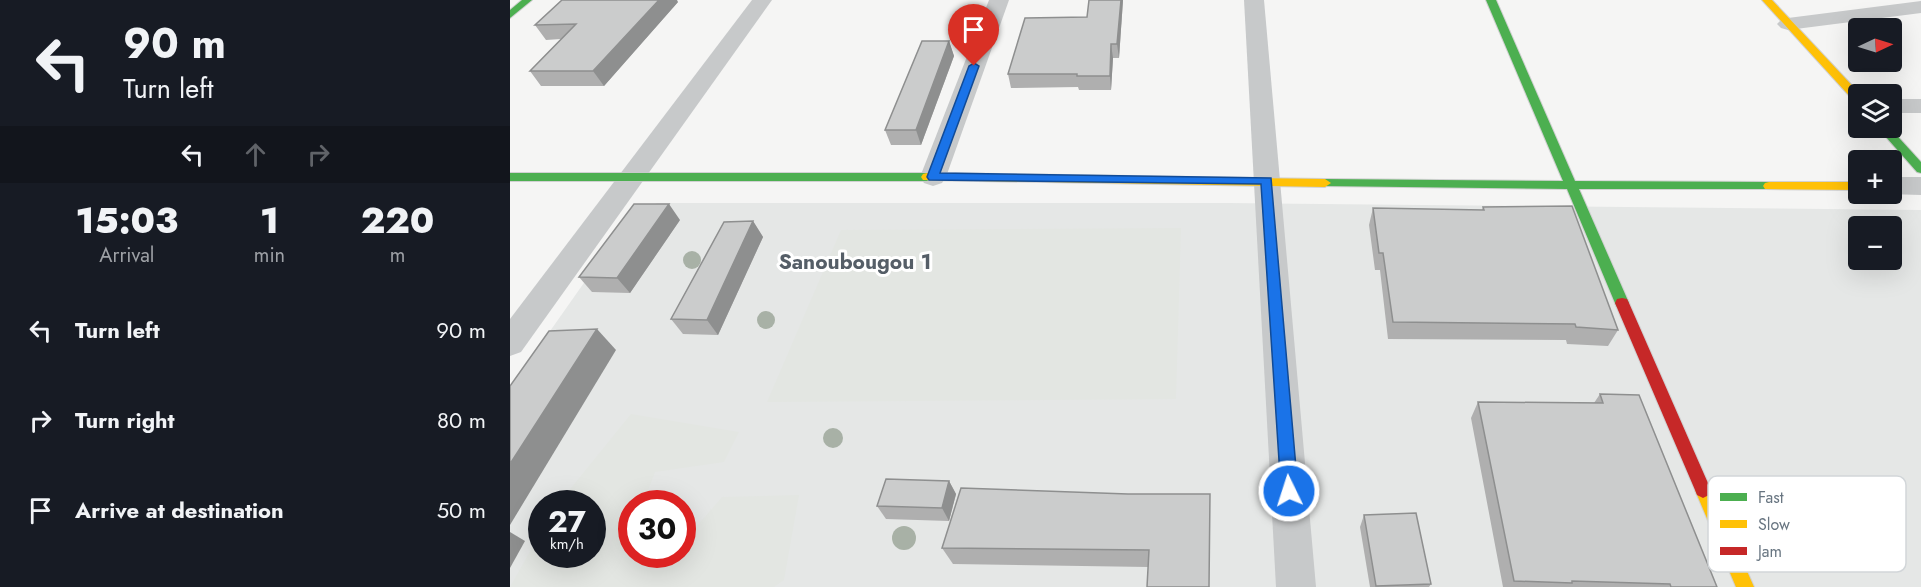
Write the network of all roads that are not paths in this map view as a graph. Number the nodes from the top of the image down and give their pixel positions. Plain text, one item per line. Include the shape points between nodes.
1 (527, 0) edge
2 (762, 0) edge
3 (999, 0) edge
4 (1254, 0) edge
5 (1491, 0) edge
6 (1767, 0) edge
7 (1921, 7) edge
8 (510, 15) edge
9 (1788, 24) junction
10 (1848, 88) edge
11 (1902, 106) edge
12 (1921, 106) edge
13 (1893, 138) edge
14 (1921, 169) edge
15 (510, 177) edge
16 (933, 177) junction
17 (632, 178) junction
18 (1266, 181) junction
19 (1571, 186) junction
20 (1848, 186) edge
21 (1902, 186) edge
22 (1921, 186) edge
23 (510, 343) edge
24 (1708, 502) edge
25 (1738, 572) edge
26 (1296, 587) edge
27 (1745, 587) edge

1 - 8 main road
2 - 17 street
3 - 16 street
4 - 18 street
5 - 19 main road
6 - 9 main road
7 - 9 street
9 - 10 main road
11 - 12 street
13 - 14 main road
15 - 17 main road
16 - 17 main road
16 - 18 main road
17 - 23 street
18 - 19 main road
18 - 26 street
19 - 20 main road
19 - 24 main road
21 - 22 street
25 - 27 main road

